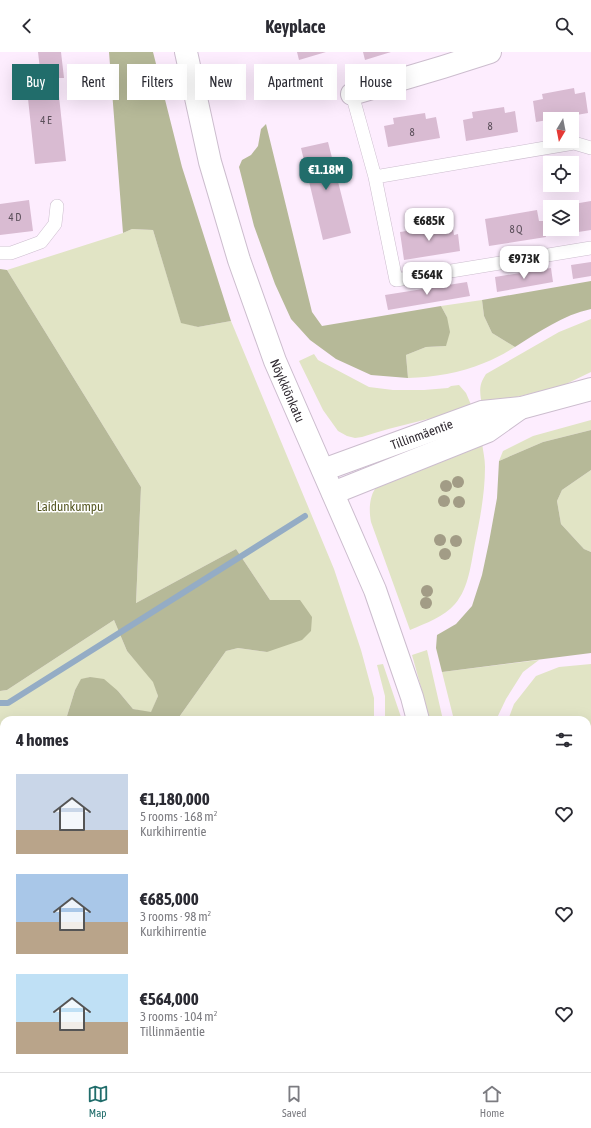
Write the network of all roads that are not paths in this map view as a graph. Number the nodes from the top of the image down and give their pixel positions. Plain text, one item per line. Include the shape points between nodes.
1 (186, 52) edge
2 (490, 52) edge
3 (406, 78) edge
4 (354, 100) edge
5 (591, 148) edge
6 (374, 177) junction
7 (57, 206) dead end
8 (591, 248) edge
9 (0, 253) edge
10 (591, 389) edge
11 (522, 408) junction
12 (323, 470) junction
13 (333, 493) junction
14 (417, 716) edge

1 - 12 main road, Nöykkiönkatu via 210,162 239,260 275,361
2 - 3 main road
4 - 6 lane
5 - 6 lane via 574,144
6 - 8 lane via 396,280
7 - 9 lane via 55,224 41,242 11,253
10 - 11 main road, Tillinmäentie
11 - 12 main road, Tillinmäentie via 482,412
11 - 13 main road, Tillinmäentie via 488,431
12 - 13 main road, Nöykkiönkatu
13 - 14 main road, Nöykkiönkatu via 375,590

